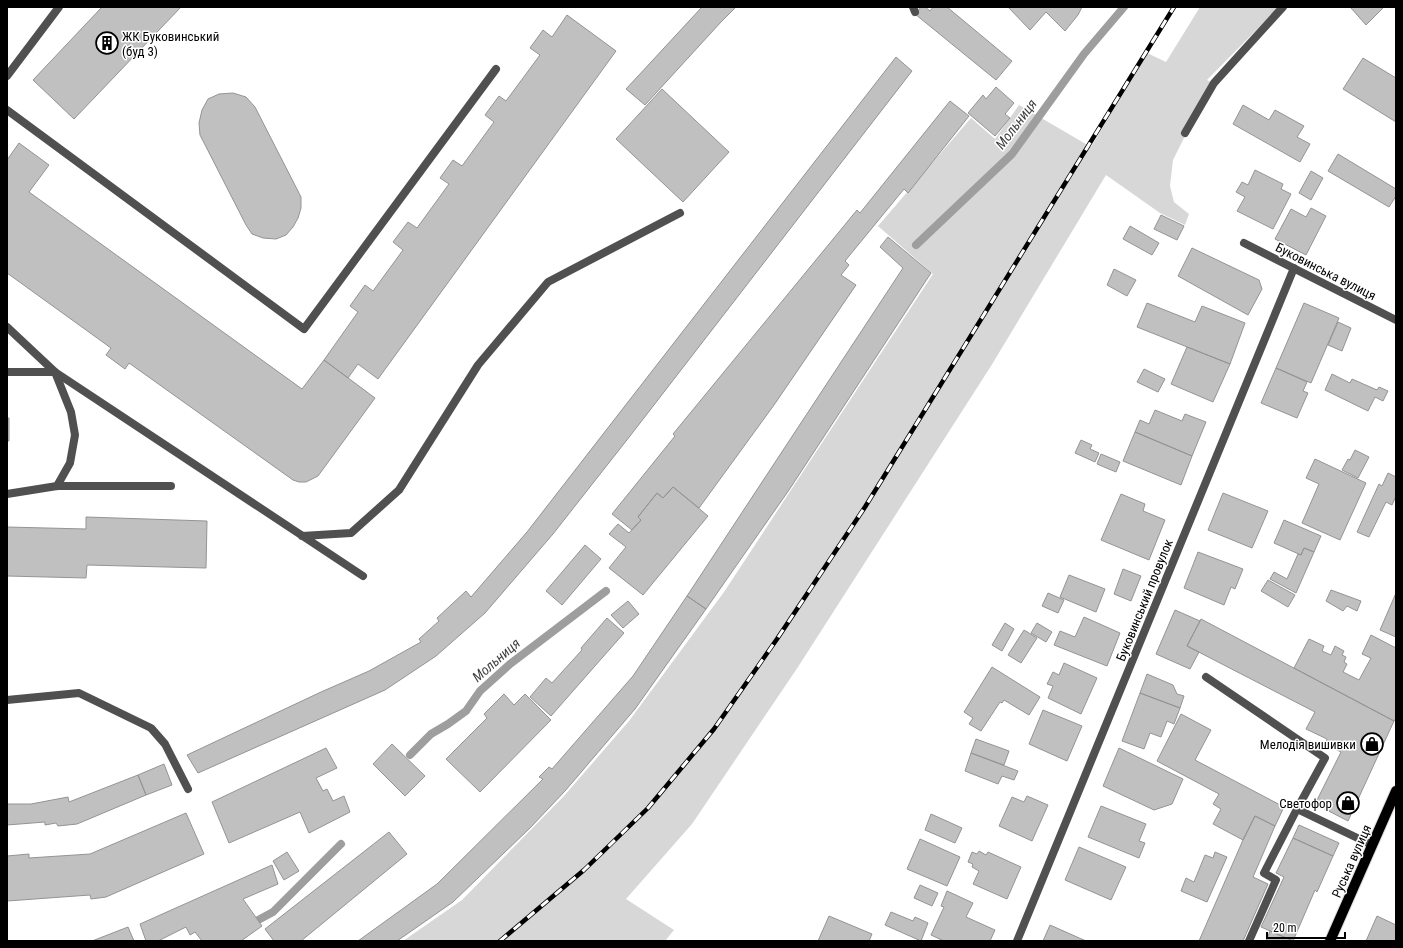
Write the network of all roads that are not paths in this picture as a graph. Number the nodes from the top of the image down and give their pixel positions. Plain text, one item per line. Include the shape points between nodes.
1 (59, 7) edge
2 (1283, 7) edge
3 (496, 69) dead end
4 (7, 76) edge
5 (7, 110) edge
6 (1185, 133) dead end
7 (680, 213) dead end
8 (1244, 243) dead end
9 (1294, 268) junction
10 (1396, 320) edge
11 (7, 327) edge
12 (7, 372) edge
13 (54, 372) junction
14 (57, 486) junction
15 (171, 486) dead end
16 (7, 494) edge
17 (302, 536) junction
18 (363, 576) dead end
19 (1206, 677) dead end
20 (7, 700) edge
21 (188, 789) dead end
22 (1396, 791) edge
23 (1297, 809) junction
24 (1372, 846) junction
25 (1017, 941) edge
26 (1249, 941) edge
27 (1330, 941) edge

1 - 4 street
2 - 6 street via 1214,83
3 - 5 street via 304,329
7 - 17 street via 548,282 478,365 399,490 351,533
8 - 9 street, Буковинська вулиця
9 - 10 street, Буковинська вулиця
9 - 25 street, Буковинський провулок
11 - 13 street
12 - 13 street
13 - 14 street via 71,412 75,436 70,464
13 - 17 street
14 - 15 street
14 - 16 street
17 - 18 street
19 - 23 street via 1325,758
20 - 21 street via 79,693 151,728 165,744
22 - 24 main road, Руська вулиця
23 - 24 street
23 - 26 street via 1264,874 1276,880
24 - 27 main road, Руська вулиця

